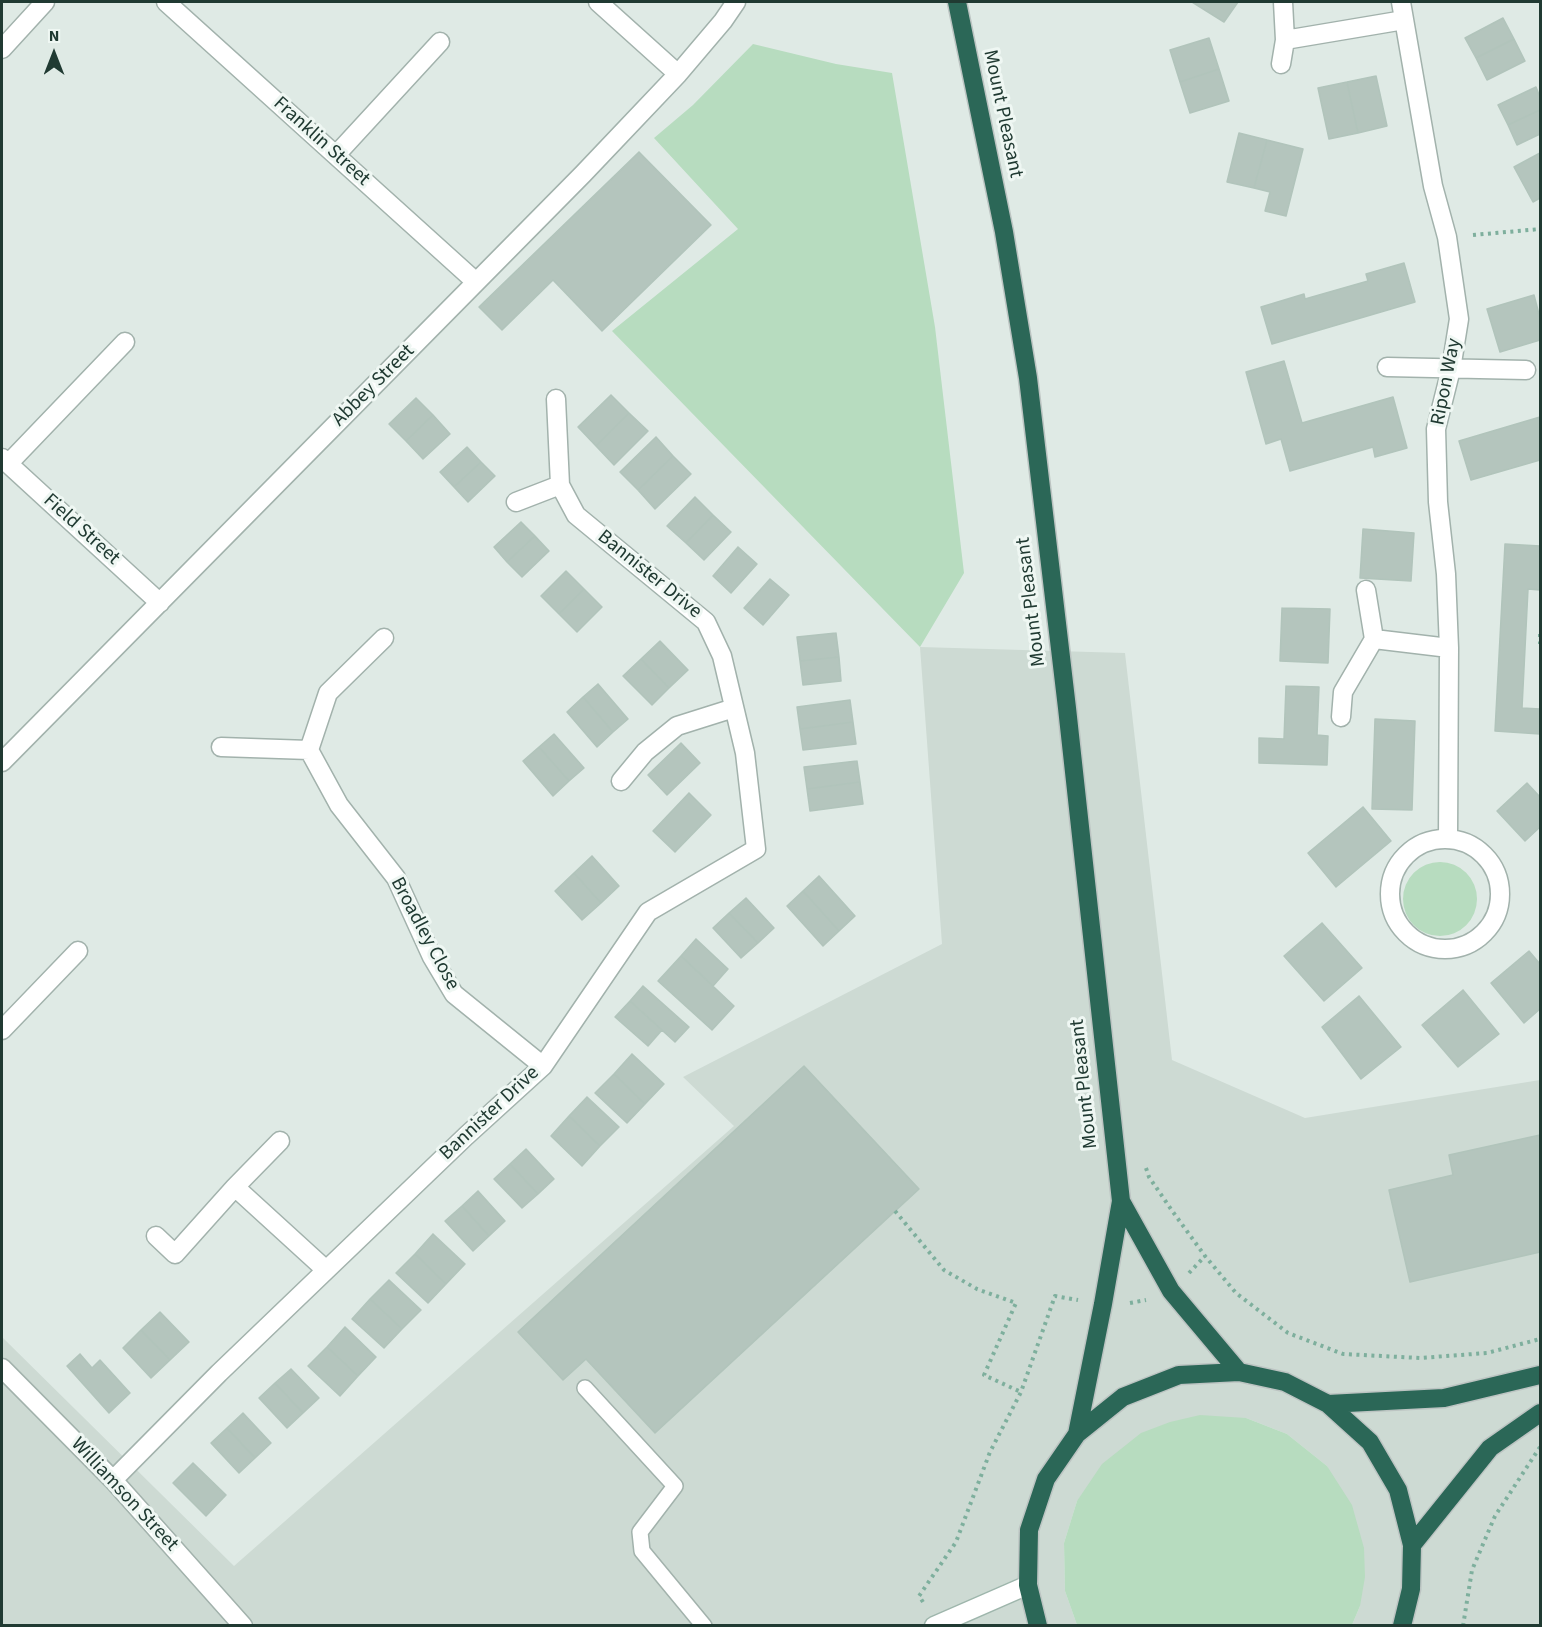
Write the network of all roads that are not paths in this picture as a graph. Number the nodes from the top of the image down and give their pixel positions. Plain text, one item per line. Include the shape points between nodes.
1 (45, 2) edge
2 (166, 2) edge
3 (598, 2) edge
4 (736, 2) edge
5 (957, 2) edge
6 (1283, 2) edge
7 (1401, 2) edge
8 (1404, 20) junction
9 (1285, 40) junction
10 (440, 42) dead end
11 (2, 49) edge
12 (1281, 63) dead end
13 (678, 74) junction
14 (336, 155) junction
15 (476, 282) junction
16 (125, 342) dead end
17 (1387, 367) dead end
18 (1452, 369) junction
19 (1526, 370) dead end
20 (556, 399) dead end
21 (5, 461) edge
22 (560, 485) junction
23 (516, 502) dead end
24 (1366, 590) dead end
25 (160, 603) junction
26 (384, 638) dead end
27 (1374, 639) junction
28 (1449, 648) junction
29 (734, 708) junction
30 (1341, 717) dead end
31 (221, 747) dead end
32 (309, 750) junction
33 (2, 762) edge
34 (621, 782) dead end
35 (1448, 839) junction
36 (78, 951) dead end
37 (2, 1030) edge
38 (543, 1066) junction
39 (280, 1141) dead end
40 (235, 1187) junction
41 (1120, 1201) junction
42 (156, 1236) dead end
43 (326, 1270) junction
44 (2, 1368) edge
45 (1239, 1372) junction
46 (1540, 1375) edge
47 (585, 1388) dead end
48 (1328, 1404) junction
49 (1540, 1413) edge
50 (1077, 1434) junction
51 (113, 1480) junction
52 (1412, 1545) junction
53 (1028, 1585) junction
54 (935, 1625) edge
55 (243, 1626) edge
56 (704, 1626) edge
57 (1038, 1626) edge
58 (1402, 1626) edge

1 - 11 street
2 - 14 street, Franklin Street
3 - 13 street
4 - 13 street, Abbey Street
5 - 41 highway, Mount Pleasant via 1004,232 1028,378
6 - 9 street
7 - 8 street, Ripon Way
8 - 9 street
8 - 18 street, Ripon Way via 1433,186 1447,237 1458,319
9 - 12 street
10 - 14 street
13 - 15 street, Abbey Street
14 - 15 street, Franklin Street
15 - 25 street, Abbey Street
16 - 21 street
17 - 18 street
18 - 19 street
18 - 28 street, Ripon Way via 1436,429
20 - 22 street, Bannister Drive
21 - 25 street, Field Street
22 - 23 street
22 - 29 street, Bannister Drive via 576,515 706,622 722,656
24 - 27 street
25 - 33 street, Abbey Street
26 - 32 street via 328,693
27 - 28 street
27 - 30 street via 1343,692
28 - 35 street, Ripon Way
29 - 34 street via 677,726 645,752
29 - 38 street, Bannister Drive via 745,753 756,849 648,912
31 - 32 street
32 - 38 street, Broadley Close via 339,805 396,878 432,957 454,994
35 - 35 street via 1466,843 1482,853 1493,867 1500,903 1494,920 1468,944 1431,948 1401,929 1389,895 1400,861 1430,841
36 - 37 street
38 - 43 street, Bannister Drive
39 - 40 street
40 - 42 street via 174,1254
40 - 43 street
41 - 45 highway via 1171,1291
41 - 50 highway
43 - 51 street, Bannister Drive
44 - 51 street, Williamson Street
45 - 48 highway via 1285,1382
45 - 50 highway via 1179,1375 1123,1397
46 - 48 highway via 1444,1398
47 - 56 lane via 675,1486 640,1532 642,1551
48 - 52 highway via 1370,1442 1398,1490
49 - 52 highway via 1490,1448
50 - 53 highway via 1046,1479 1029,1530
51 - 55 street, Williamson Street
52 - 58 highway via 1411,1589
53 - 54 street
53 - 57 highway

